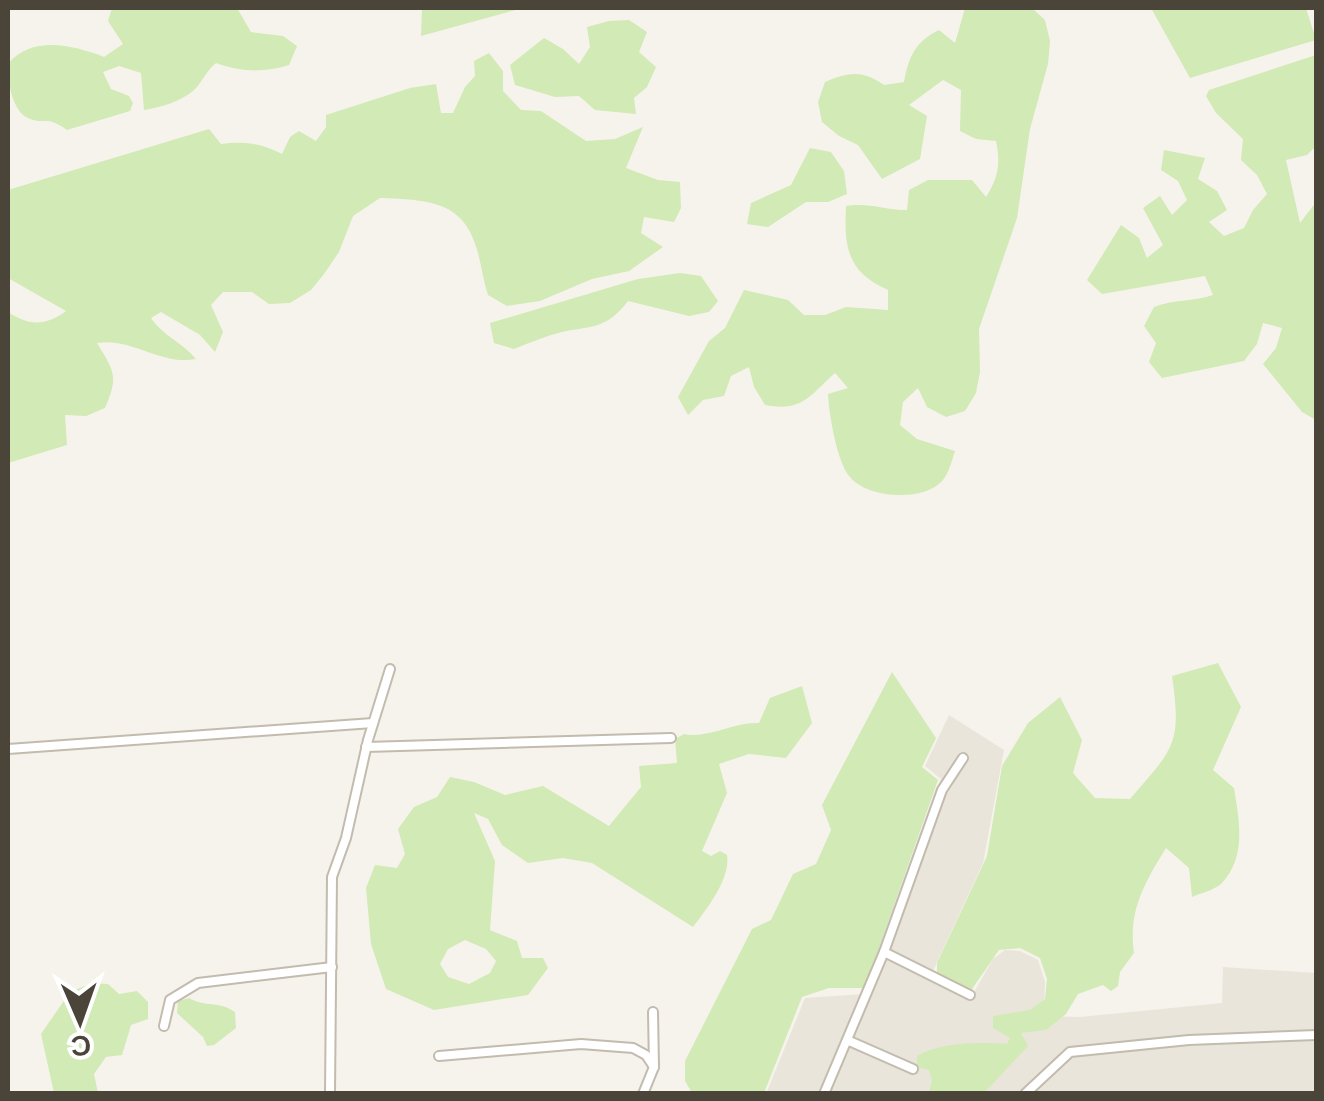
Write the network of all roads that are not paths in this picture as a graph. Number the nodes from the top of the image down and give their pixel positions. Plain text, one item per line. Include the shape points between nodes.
1 (390, 669) dead end
2 (373, 723) junction
3 (671, 738) dead end
4 (366, 747) junction
5 (8, 750) edge
6 (963, 758) dead end
7 (884, 952) junction
8 (332, 967) junction
9 (970, 995) dead end
10 (653, 1012) dead end
11 (164, 1026) dead end
12 (1316, 1036) edge
13 (847, 1040) junction
14 (439, 1056) dead end
15 (654, 1067) junction
16 (913, 1070) dead end
17 (330, 1094) edge
18 (643, 1094) edge
19 (824, 1094) edge
20 (1025, 1094) edge

1 - 2 street
2 - 4 street
2 - 5 street
3 - 4 street
4 - 8 street via 332,878
6 - 7 street via 942,790
7 - 9 street
7 - 13 street
8 - 11 street via 198,984 170,1000
8 - 17 street
10 - 15 street
12 - 20 street via 1070,1052
13 - 16 street
13 - 19 street
14 - 15 street via 581,1044 633,1048
15 - 18 street

